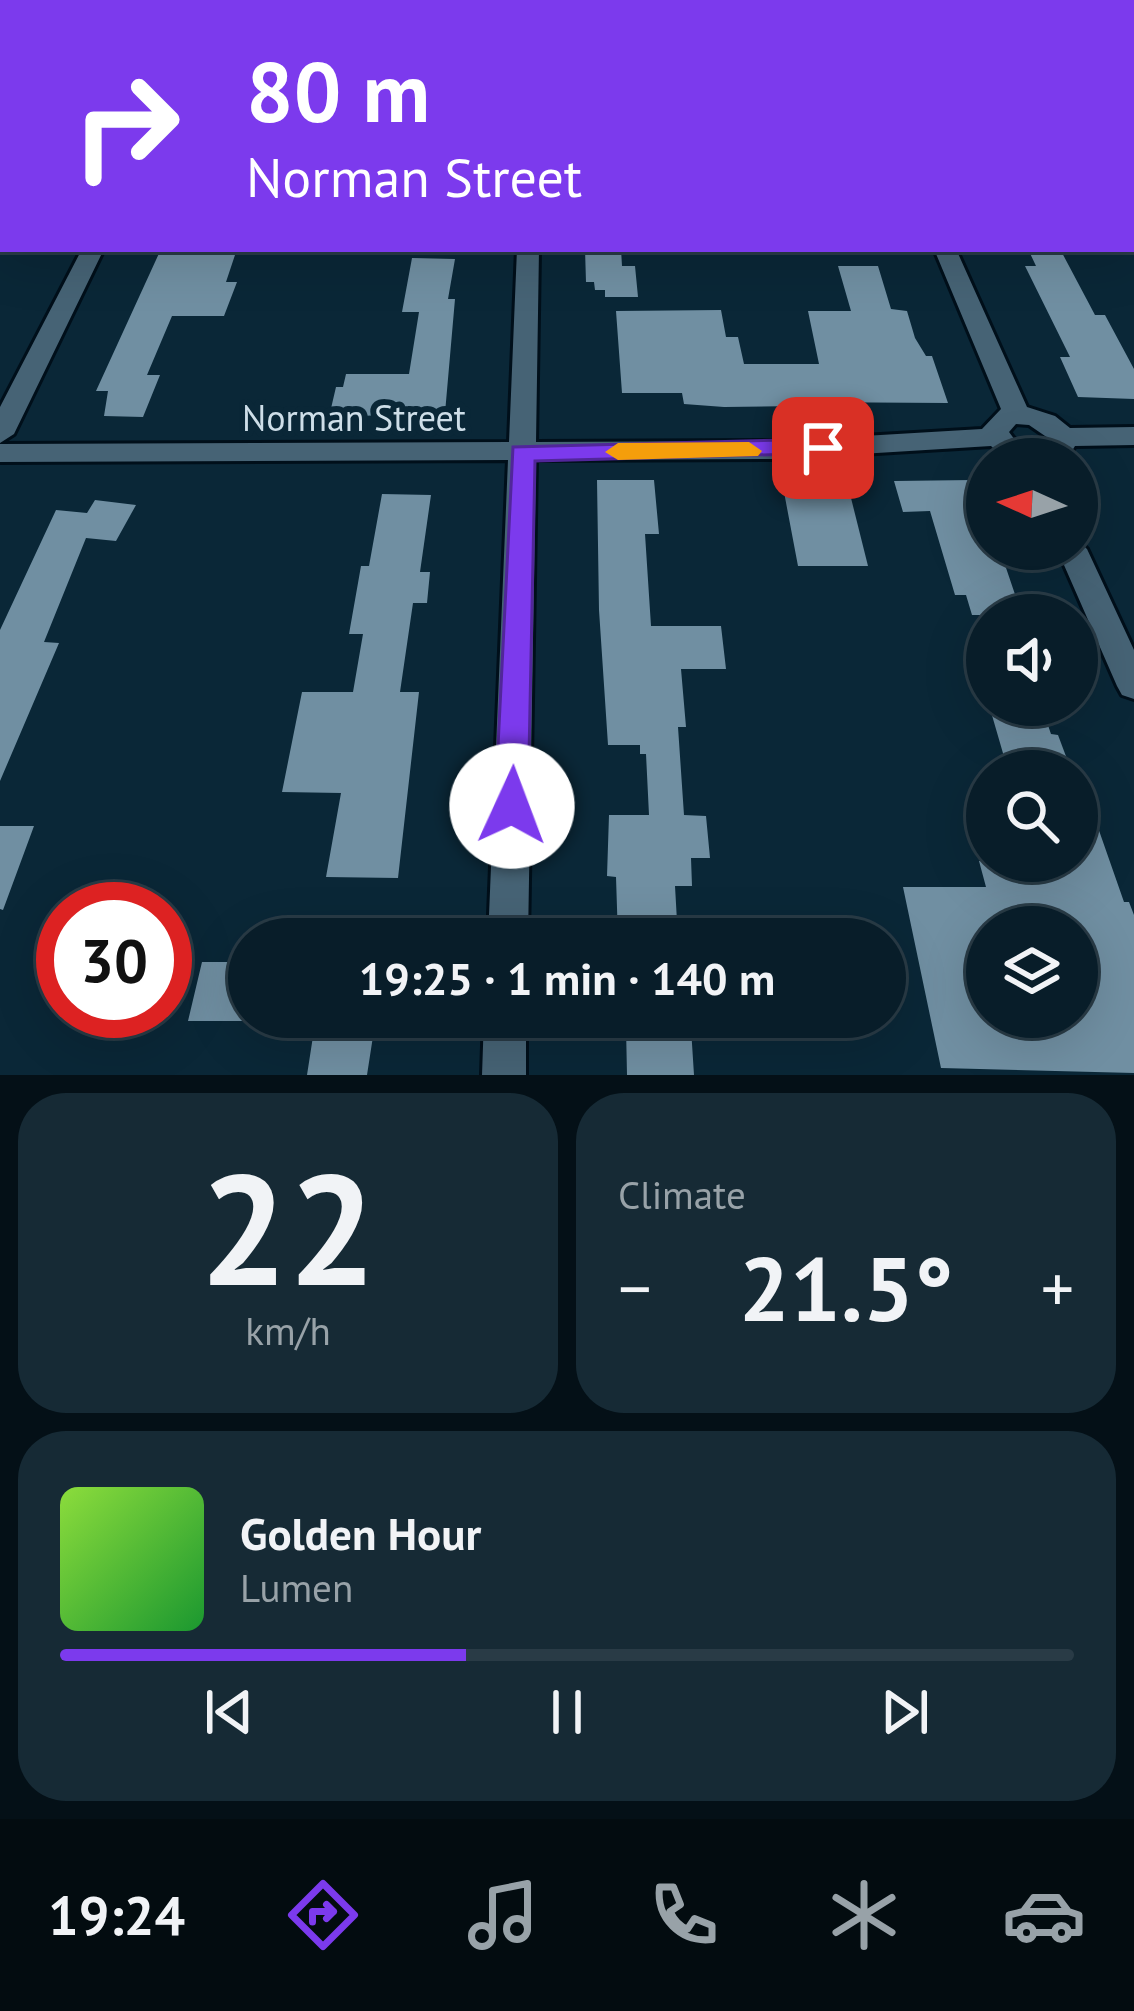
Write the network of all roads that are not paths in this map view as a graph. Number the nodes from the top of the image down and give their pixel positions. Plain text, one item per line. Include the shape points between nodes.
1 (91, 252) edge
2 (528, 252) edge
3 (946, 252) edge
4 (1017, 415) junction
5 (0, 434) edge
6 (1134, 436) edge
7 (995, 437) joint
8 (1062, 437) joint
9 (522, 452) junction
10 (0, 453) edge
11 (1082, 570) edge
12 (1134, 686) edge
13 (509, 918) edge
14 (505, 1038) edge
15 (504, 1075) edge

1 - 5 street
2 - 9 street
3 - 4 street
4 - 7 street via 995,425
4 - 8 street via 1039,418
6 - 8 street
7 - 9 street, Norman Street via 779,450
9 - 10 street, Norman Street
9 - 13 street
11 - 12 street
14 - 15 street

